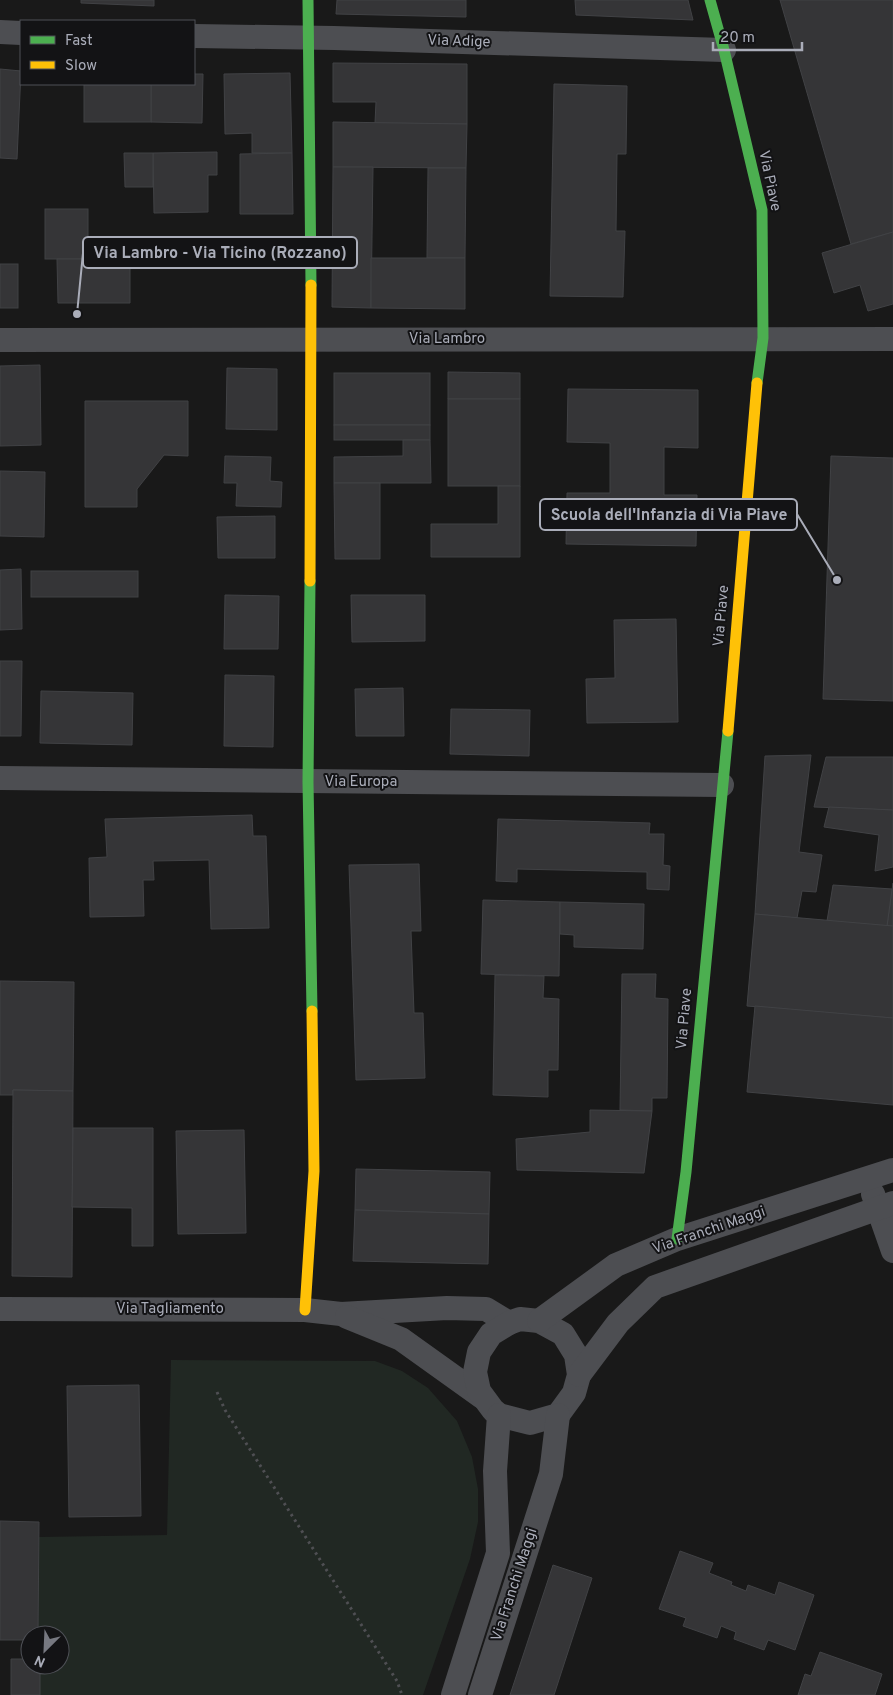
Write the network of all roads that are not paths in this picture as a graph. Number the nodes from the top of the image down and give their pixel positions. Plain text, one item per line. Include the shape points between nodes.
1 (308, 0) edge
2 (710, 0) edge
3 (0, 32) edge
4 (20, 33) edge
5 (195, 36) edge
6 (308, 39) junction
7 (724, 50) junction
8 (764, 338) junction
9 (893, 339) edge
10 (0, 340) edge
11 (312, 340) junction
12 (0, 778) edge
13 (308, 782) junction
14 (722, 785) junction
15 (893, 1170) edge
16 (868, 1178) junction
17 (886, 1206) edge
18 (677, 1239) junction
19 (893, 1252) edge
20 (0, 1309) edge
21 (306, 1310) junction
22 (340, 1314) junction
23 (539, 1321) junction
24 (508, 1322) junction
25 (579, 1375) junction
26 (482, 1397) junction
27 (499, 1415) junction
28 (558, 1415) junction
29 (453, 1695) edge
30 (480, 1695) edge

1 - 6 street
2 - 7 street, Via Piave
3 - 4 street
5 - 6 street, Via Adige
6 - 7 street, Via Adige
6 - 11 street
7 - 8 street, Via Piave via 762,210
8 - 9 street, Via Lambro
8 - 11 street, Via Lambro
8 - 14 street, Via Piave via 757,380
10 - 11 street, Via Lambro
11 - 13 street
12 - 13 street, Via Europa
13 - 14 street, Via Europa
13 - 21 street via 314,1171
14 - 18 street, Via Piave
15 - 16 street, Via Franchi Maggi
16 - 17 street
16 - 18 street, Via Franchi Maggi
17 - 19 street
17 - 25 street via 655,1286 618,1323
18 - 23 street, Via Franchi Maggi via 616,1265
20 - 21 street, Via Tagliamento
21 - 22 street, Via Tagliamento
22 - 24 street, Via Tagliamento via 486,1308
22 - 26 street, Via Tagliamento via 401,1339
23 - 24 street
23 - 25 street via 563,1334 576,1355
24 - 26 street via 491,1334 479,1352 475,1372
25 - 28 street via 574,1393
26 - 27 street
27 - 28 street via 530,1423
27 - 29 street, Via Franchi Maggi via 495,1471 498,1552
28 - 30 street, Via Franchi Maggi via 551,1474

